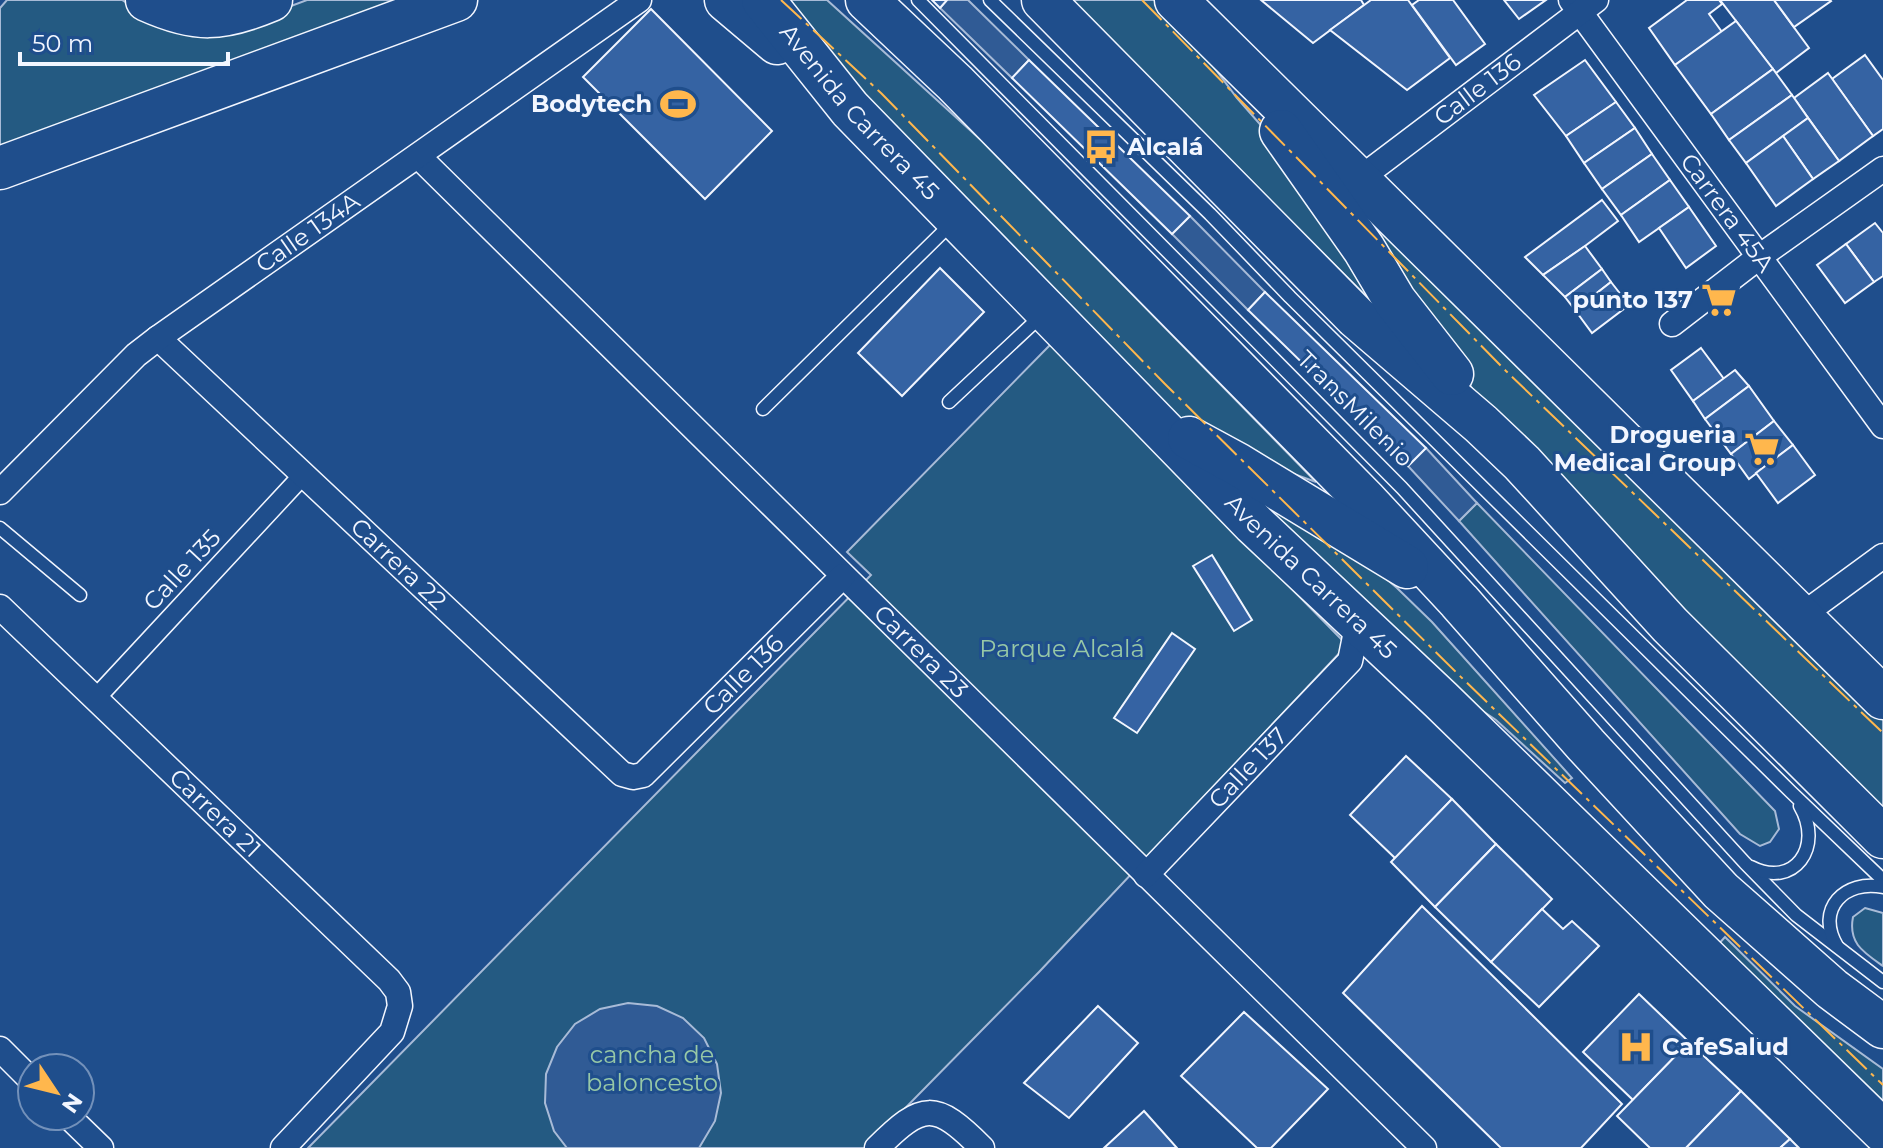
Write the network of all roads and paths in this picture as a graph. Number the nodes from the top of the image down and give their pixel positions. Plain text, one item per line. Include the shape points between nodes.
1 (147, 0) edge
2 (271, 0) edge
3 (456, 0) edge
4 (639, 0) edge
5 (726, 0) edge
6 (763, 0) edge
7 (867, 0) edge
8 (918, 0) edge
9 (990, 0) edge
10 (1043, 0) edge
11 (1582, 4) edge
12 (1187, 12) edge
13 (850, 109) junction
14 (418, 156) junction
15 (0, 168) edge
16 (1883, 169) edge
17 (1358, 180) junction
18 (956, 219) junction
19 (1759, 257) junction
20 (1047, 311) junction
21 (1672, 324) dead end
22 (158, 338) junction
23 (949, 402) dead end
24 (1138, 404) junction
25 (763, 409) dead end
26 (1883, 426) edge
27 (1522, 463) junction
28 (303, 475) junction
29 (0, 492) edge
30 (0, 528) edge
31 (1883, 556) edge
32 (843, 576) junction
33 (80, 595) dead end
34 (1459, 601) junction
35 (0, 607) edge
36 (1801, 616) junction
37 (1366, 645) junction
38 (96, 698) junction
39 (1883, 698) edge
40 (643, 775) joint
41 (1791, 792) junction
42 (1883, 837) edge
43 (1745, 863) junction
44 (1146, 875) junction
45 (1883, 880) edge
46 (1883, 887) edge
47 (1840, 951) junction
48 (1883, 982) edge
49 (1883, 1027) edge
50 (0, 1049) edge
51 (16, 1065) edge
52 (1883, 1131) edge
53 (84, 1132) edge
54 (101, 1148) edge
55 (283, 1148) edge
56 (877, 1148) edge
57 (982, 1148) edge
58 (1424, 1148) edge

1 - 2 highway via 177,13 206,16 239,13
3 - 15 highway
4 - 14 street, Calle 134A
5 - 13 highway
6 - 13 highway, Avenida Carrera 45
7 - 34 highway
8 - 43 lane, TransMilenio via 1402,488
9 - 41 lane, TransMilenio
10 - 27 highway via 1356,317
11 - 17 street, Calle 136
11 - 19 street, Carrera 45A
12 - 17 highway
12 - 27 highway via 1298,154 1395,301
13 - 18 highway, Avenida Carrera 45
14 - 22 street, Calle 134A
14 - 32 street, Carrera 23
16 - 19 street
17 - 36 highway
18 - 20 highway, Avenida Carrera 45
18 - 25 lane
19 - 21 street
19 - 26 street, Carrera 45A
20 - 23 lane
20 - 24 highway, Avenida Carrera 45
22 - 28 street, Carrera 22
22 - 29 street, Calle 134A
24 - 34 highway
24 - 37 highway, Avenida Carrera 45
27 - 42 highway via 1670,625
28 - 38 street, Calle 135
28 - 40 street, Carrera 22 via 622,774
30 - 33 lane
31 - 36 street
32 - 40 street, Calle 136
32 - 44 street, Carrera 23
34 - 49 highway via 1721,891
35 - 38 street, Carrera 21
36 - 39 highway
37 - 44 street, Calle 137
37 - 52 highway, Avenida Carrera 45
38 - 55 street, Carrera 21 via 398,992 400,1006 392,1032
41 - 43 lane, TransMilenio via 1810,826 1810,846 1799,863 1782,872 1762,873
41 - 45 lane, TransMilenio
43 - 47 lane, TransMilenio
44 - 58 street, Carrera 23
46 - 47 lane via 1850,888 1836,900 1829,917
47 - 48 lane, TransMilenio
50 - 51 street
53 - 54 street
56 - 57 street via 916,1114 933,1113 949,1118

